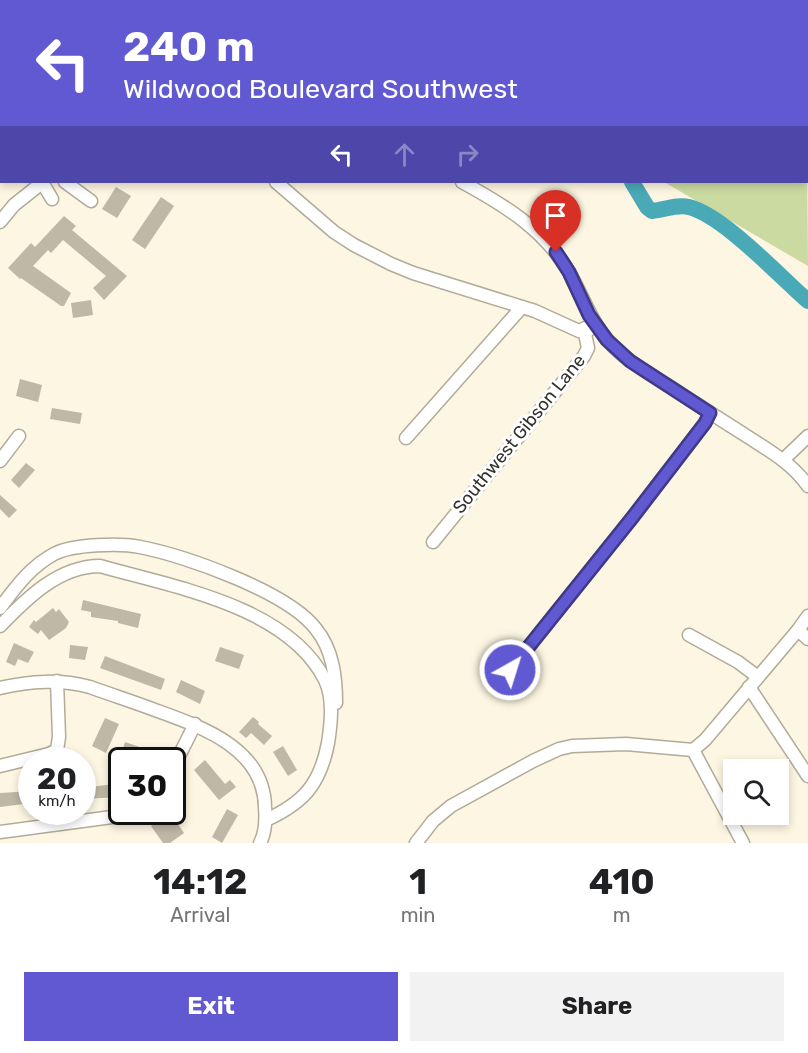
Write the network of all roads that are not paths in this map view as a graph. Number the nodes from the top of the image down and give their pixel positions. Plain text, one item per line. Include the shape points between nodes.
1 (42, 183) edge
2 (44, 183) edge
3 (66, 183) edge
4 (277, 183) edge
5 (464, 183) edge
6 (52, 199) dead end
7 (91, 201) dead end
8 (0, 222) edge
9 (522, 307) junction
10 (594, 324) junction
11 (710, 413) junction
12 (19, 436) dead end
13 (807, 437) edge
14 (406, 438) dead end
15 (783, 460) junction
16 (0, 461) edge
17 (808, 486) edge
18 (433, 542) dead end
19 (0, 608) edge
20 (808, 616) edge
21 (0, 626) edge
22 (803, 634) edge
23 (689, 635) dead end
24 (510, 670) dead end
25 (758, 677) junction
26 (57, 681) junction
27 (0, 687) edge
28 (749, 687) junction
29 (195, 724) junction
30 (330, 729) junction
31 (184, 747) edge
32 (693, 750) junction
33 (0, 766) edge
34 (808, 776) edge
35 (108, 818) edge
36 (266, 820) junction
37 (0, 832) edge
38 (260, 843) edge
39 (416, 843) edge
40 (742, 843) edge

1 - 8 street
2 - 6 street
3 - 7 street
4 - 9 street via 334,232 391,264
5 - 10 street via 510,210 542,236 569,272
9 - 10 street via 579,330
9 - 14 street
10 - 11 street via 630,361
10 - 18 street, Southwest Gibson Lane via 585,334 588,348 584,356
11 - 15 street
11 - 24 street
12 - 16 street
13 - 15 street
15 - 17 street
19 - 30 street via 26,574 56,553 86,546 140,547 224,573 289,606 315,628 326,644 336,678 336,708
20 - 22 street
21 - 30 street via 33,595 71,570 85,566 100,566 226,603 254,614 283,633 316,666 328,691
22 - 25 street
23 - 25 street
25 - 28 street
26 - 27 street
26 - 29 street via 90,687
26 - 33 street via 57,750
28 - 32 street
28 - 34 street
29 - 31 street
29 - 36 street via 239,751 257,774
30 - 36 street via 325,760 308,792 284,812
32 - 39 street via 626,744 559,749 451,806
32 - 40 street
35 - 37 street
36 - 38 street

